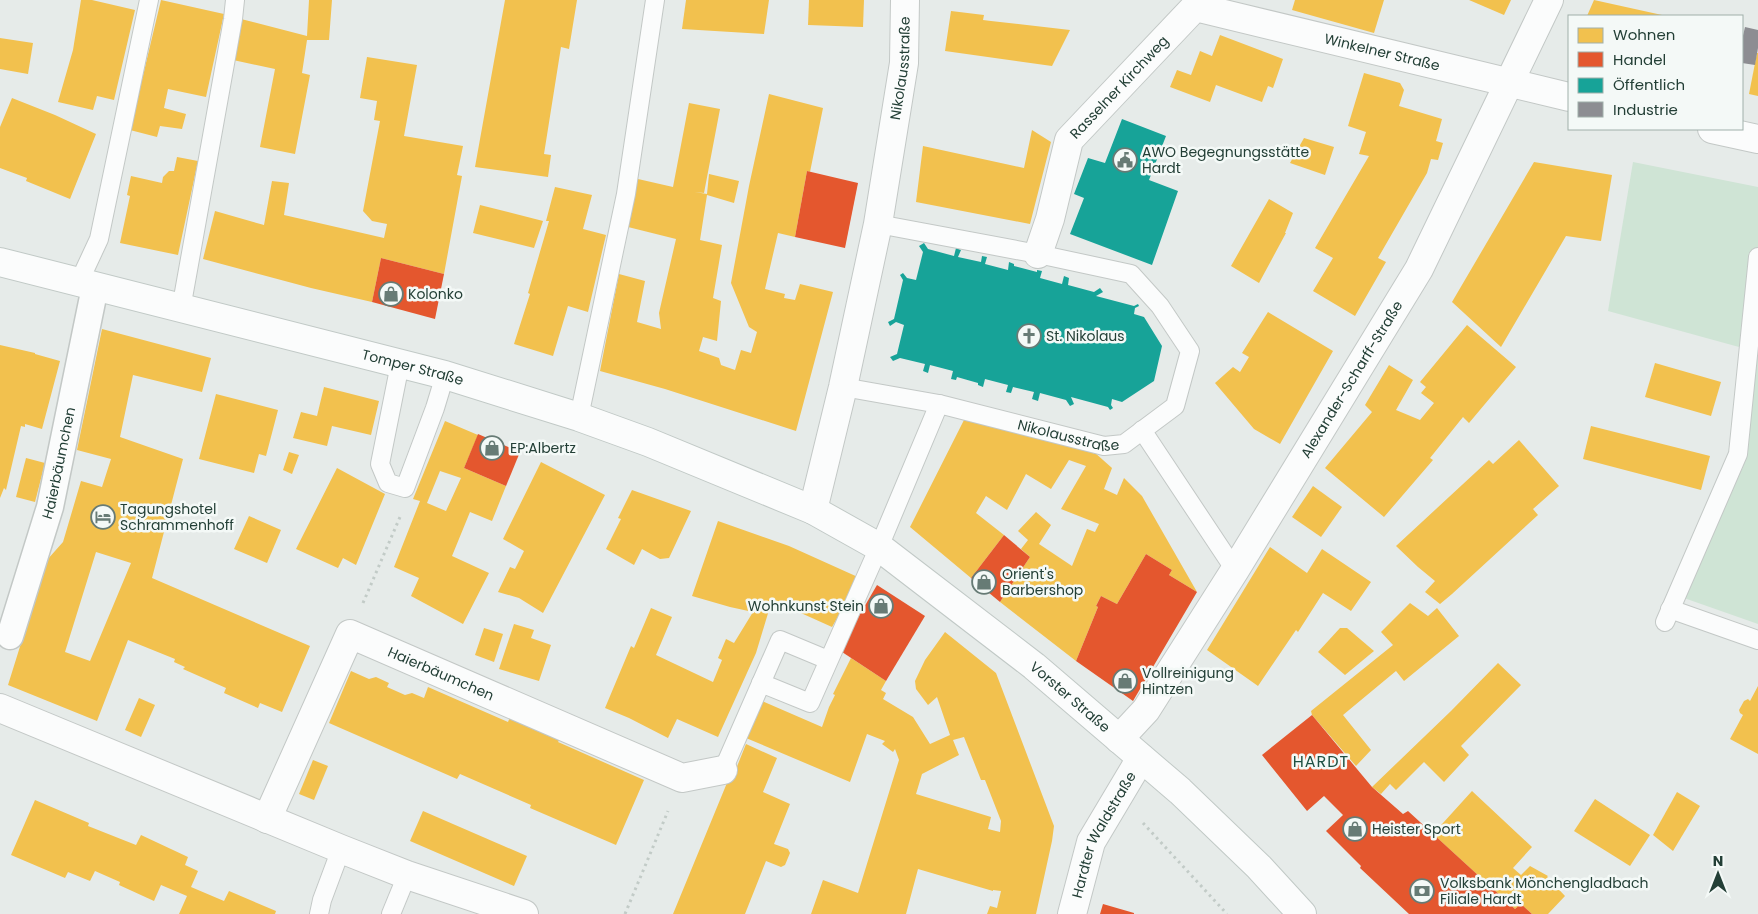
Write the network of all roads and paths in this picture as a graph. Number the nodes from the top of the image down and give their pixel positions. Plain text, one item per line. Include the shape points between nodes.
1 (149, 0) edge
2 (235, 0) edge
3 (656, 0) edge
4 (905, 0) edge
5 (1549, 0) edge
6 (1206, 4) edge
7 (1509, 83) junction
8 (1568, 97) edge
9 (1717, 130) edge
10 (1758, 139) edge
11 (878, 224) junction
12 (1038, 254) junction
13 (1758, 257) edge
14 (0, 262) edge
15 (87, 285) junction
16 (181, 309) junction
17 (400, 364) junction
18 (445, 375) junction
19 (843, 387) junction
20 (939, 404) junction
21 (579, 417) junction
22 (1142, 430) junction
23 (404, 488) junction
24 (813, 510) junction
25 (879, 547) junction
26 (1235, 570) junction
27 (350, 634) junction
28 (10, 636) dead end
29 (1758, 640) edge
30 (828, 660) junction
31 (761, 683) junction
32 (0, 708) edge
33 (1119, 739) junction
34 (1141, 758) junction
35 (723, 770) joint
36 (682, 778) junction
37 (1119, 796) junction
38 (267, 819) junction
39 (341, 849) junction
40 (407, 875) junction
41 (318, 914) edge
42 (391, 914) edge
43 (524, 914) edge
44 (625, 914) edge
45 (1072, 914) edge
46 (1227, 914) edge
47 (1302, 914) edge

1 - 15 lane
2 - 16 lane
3 - 21 lane via 626,194
4 - 11 street, Nikolausstraße via 904,63
5 - 7 street, Alexander-Scharff-Straße
6 - 7 street, Winkelner Straße
6 - 12 street, Rasselner Kirchweg via 1068,140 1050,219
7 - 8 street, Winkelner Straße
7 - 26 street, Alexander-Scharff-Straße via 1419,269
9 - 10 street
11 - 12 lane, Nikolausstraße
11 - 19 street, Nikolausstraße
12 - 22 lane, Nikolausstraße via 1131,274 1160,306 1190,351 1175,406
13 - 29 lane via 1738,454 1667,615
14 - 15 street, Tomper Straße
15 - 16 street, Tomper Straße
15 - 28 street, Haierbäumchen via 50,507
16 - 17 street, Tomper Straße
17 - 18 street, Tomper Straße
17 - 23 lane via 380,464 388,483
18 - 21 street, Tomper Straße
18 - 23 lane
19 - 20 lane, Nikolausstraße
19 - 24 street, Nikolausstraße
20 - 22 lane, Nikolausstraße via 1104,446 1124,444
20 - 25 lane
21 - 24 street, Tomper Straße
22 - 26 lane
23 - 27 path via 405,502 394,533
24 - 25 street, Vorster Straße
25 - 30 lane
25 - 33 street, Vorster Straße via 1034,666
26 - 33 street, Alexander-Scharff-Straße via 1146,710
27 - 36 street, Haierbäumchen
27 - 38 street
30 - 31 lane via 780,640
30 - 31 lane via 810,703
31 - 35 lane
32 - 38 street
33 - 34 street, Vorster Straße
34 - 37 street, Hardter Waldstraße
34 - 47 street, Vorster Straße via 1259,867
35 - 36 street
36 - 44 path
37 - 45 street, Hardter Waldstraße via 1091,842
37 - 46 path
38 - 39 street
39 - 40 street
39 - 41 lane
40 - 42 lane
40 - 43 street

